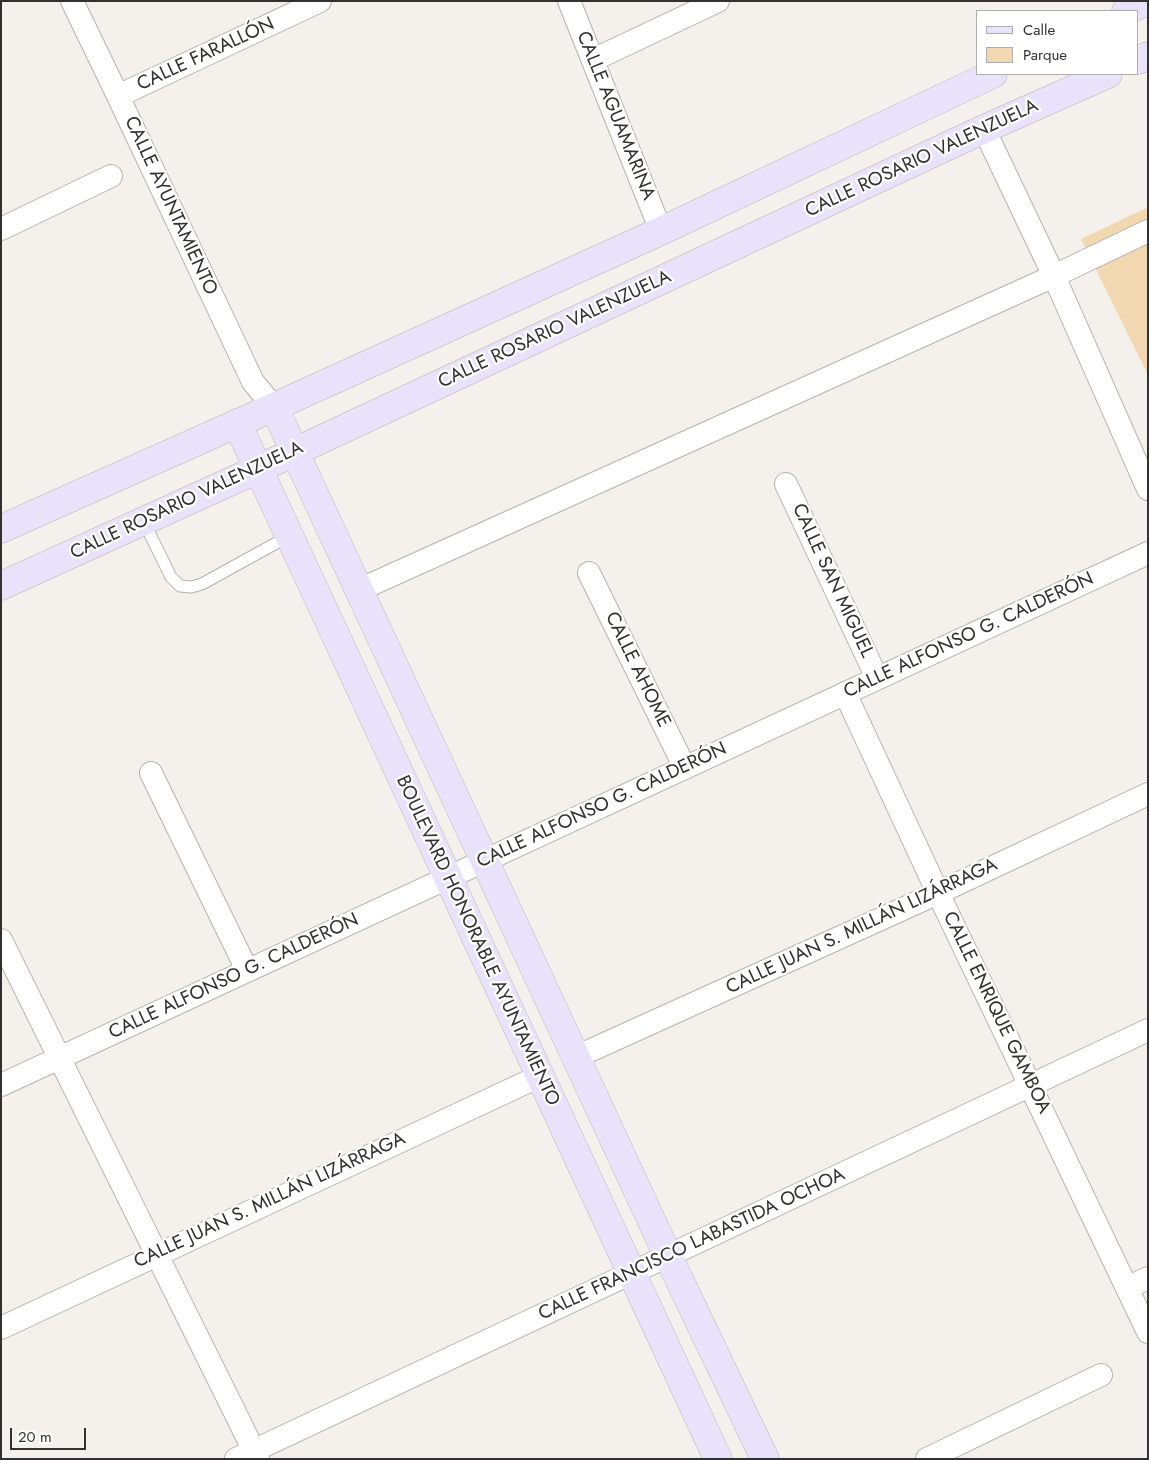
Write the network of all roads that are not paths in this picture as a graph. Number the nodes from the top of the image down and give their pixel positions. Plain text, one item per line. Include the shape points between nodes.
1 (72, 1) edge
2 (320, 1) edge
3 (569, 1) edge
4 (718, 1) edge
5 (1147, 1) edge
6 (1128, 10) edge
7 (593, 60) junction
8 (991, 75) edge
9 (1106, 75) edge
10 (118, 96) junction
11 (984, 129) junction
12 (112, 176) dead end
13 (1, 229) edge
14 (661, 230) junction
15 (1148, 231) edge
16 (1054, 276) junction
17 (274, 408) junction
18 (237, 423) junction
19 (296, 451) junction
20 (258, 469) junction
21 (786, 484) dead end
22 (1148, 489) edge
23 (143, 520) junction
24 (1, 529) edge
25 (289, 536) junction
26 (1148, 553) edge
27 (589, 573) dead end
28 (1, 586) edge
29 (360, 590) junction
30 (878, 678) junction
31 (845, 693) junction
32 (685, 768) junction
33 (151, 773) dead end
34 (1148, 794) edge
35 (485, 860) junction
36 (448, 877) junction
37 (938, 893) junction
38 (1, 940) edge
39 (247, 970) junction
40 (1148, 1030) edge
41 (576, 1057) junction
42 (59, 1058) junction
43 (540, 1076) junction
44 (1, 1085) edge
45 (1031, 1085) junction
46 (156, 1254) junction
47 (668, 1256) junction
48 (632, 1273) junction
49 (1148, 1278) edge
50 (1127, 1288) junction
51 (1, 1328) edge
52 (1148, 1332) edge
53 (1101, 1376) dead end
54 (249, 1456) edge
55 (718, 1459) edge
56 (764, 1459) edge
57 (927, 1459) edge

1 - 10 street, CALLE AYUNTAMIENTO
2 - 10 street, CALLE FARALLÓN
3 - 7 street, CALLE AGUAMARINA
4 - 7 street
5 - 6 main road
7 - 14 street, CALLE AGUAMARINA
8 - 14 main road
9 - 11 main road, CALLE ROSARIO VALENZUELA
10 - 17 street, CALLE AYUNTAMIENTO via 253,382
11 - 16 street
11 - 19 main road, CALLE ROSARIO VALENZUELA
12 - 13 street
14 - 17 main road
15 - 16 street
16 - 22 street
16 - 29 street
17 - 18 main road
17 - 19 main road
18 - 20 main road, BOULEVARD HONORABLE AYUNTAMIENTO
18 - 24 main road
19 - 20 main road, CALLE ROSARIO VALENZUELA
19 - 29 main road
20 - 23 main road, CALLE ROSARIO VALENZUELA
20 - 25 main road, BOULEVARD HONORABLE AYUNTAMIENTO
21 - 30 street, CALLE SAN MIGUEL
23 - 25 lane via 171,577 180,586 202,584
23 - 28 main road, CALLE ROSARIO VALENZUELA
25 - 36 main road, BOULEVARD HONORABLE AYUNTAMIENTO
26 - 30 street, CALLE ALFONSO G. CALDERÓN
27 - 32 street, CALLE AHOME
29 - 35 main road
30 - 31 street, CALLE ALFONSO G. CALDERÓN
31 - 32 street, CALLE ALFONSO G. CALDERÓN
31 - 37 street, CALLE ENRIQUE GAMBOA
32 - 35 street, CALLE ALFONSO G. CALDERÓN
33 - 39 street
34 - 37 street, CALLE JUAN S. MILLÁN LIZÁRRAGA
35 - 36 street, CALLE ALFONSO G. CALDERÓN
35 - 41 main road
36 - 39 street, CALLE ALFONSO G. CALDERÓN
36 - 43 main road, BOULEVARD HONORABLE AYUNTAMIENTO
37 - 41 street, CALLE JUAN S. MILLÁN LIZÁRRAGA
37 - 45 street, CALLE ENRIQUE GAMBOA
38 - 42 street
39 - 42 street, CALLE ALFONSO G. CALDERÓN
40 - 45 street, CALLE FRANCISCO LABASTIDA OCHOA
41 - 47 main road
42 - 44 street, CALLE ALFONSO G. CALDERÓN
42 - 46 street
43 - 46 street, CALLE JUAN S. MILLÁN LIZÁRRAGA
43 - 48 main road, BOULEVARD HONORABLE AYUNTAMIENTO
45 - 47 street, CALLE FRANCISCO LABASTIDA OCHOA
45 - 50 street, CALLE ENRIQUE GAMBOA
46 - 51 street, CALLE JUAN S. MILLÁN LIZÁRRAGA
46 - 54 street
47 - 48 street, CALLE FRANCISCO LABASTIDA OCHOA
47 - 56 main road
48 - 54 street, CALLE FRANCISCO LABASTIDA OCHOA
48 - 55 main road, BOULEVARD HONORABLE AYUNTAMIENTO
49 - 50 street
50 - 52 street, CALLE ENRIQUE GAMBOA
53 - 57 street

